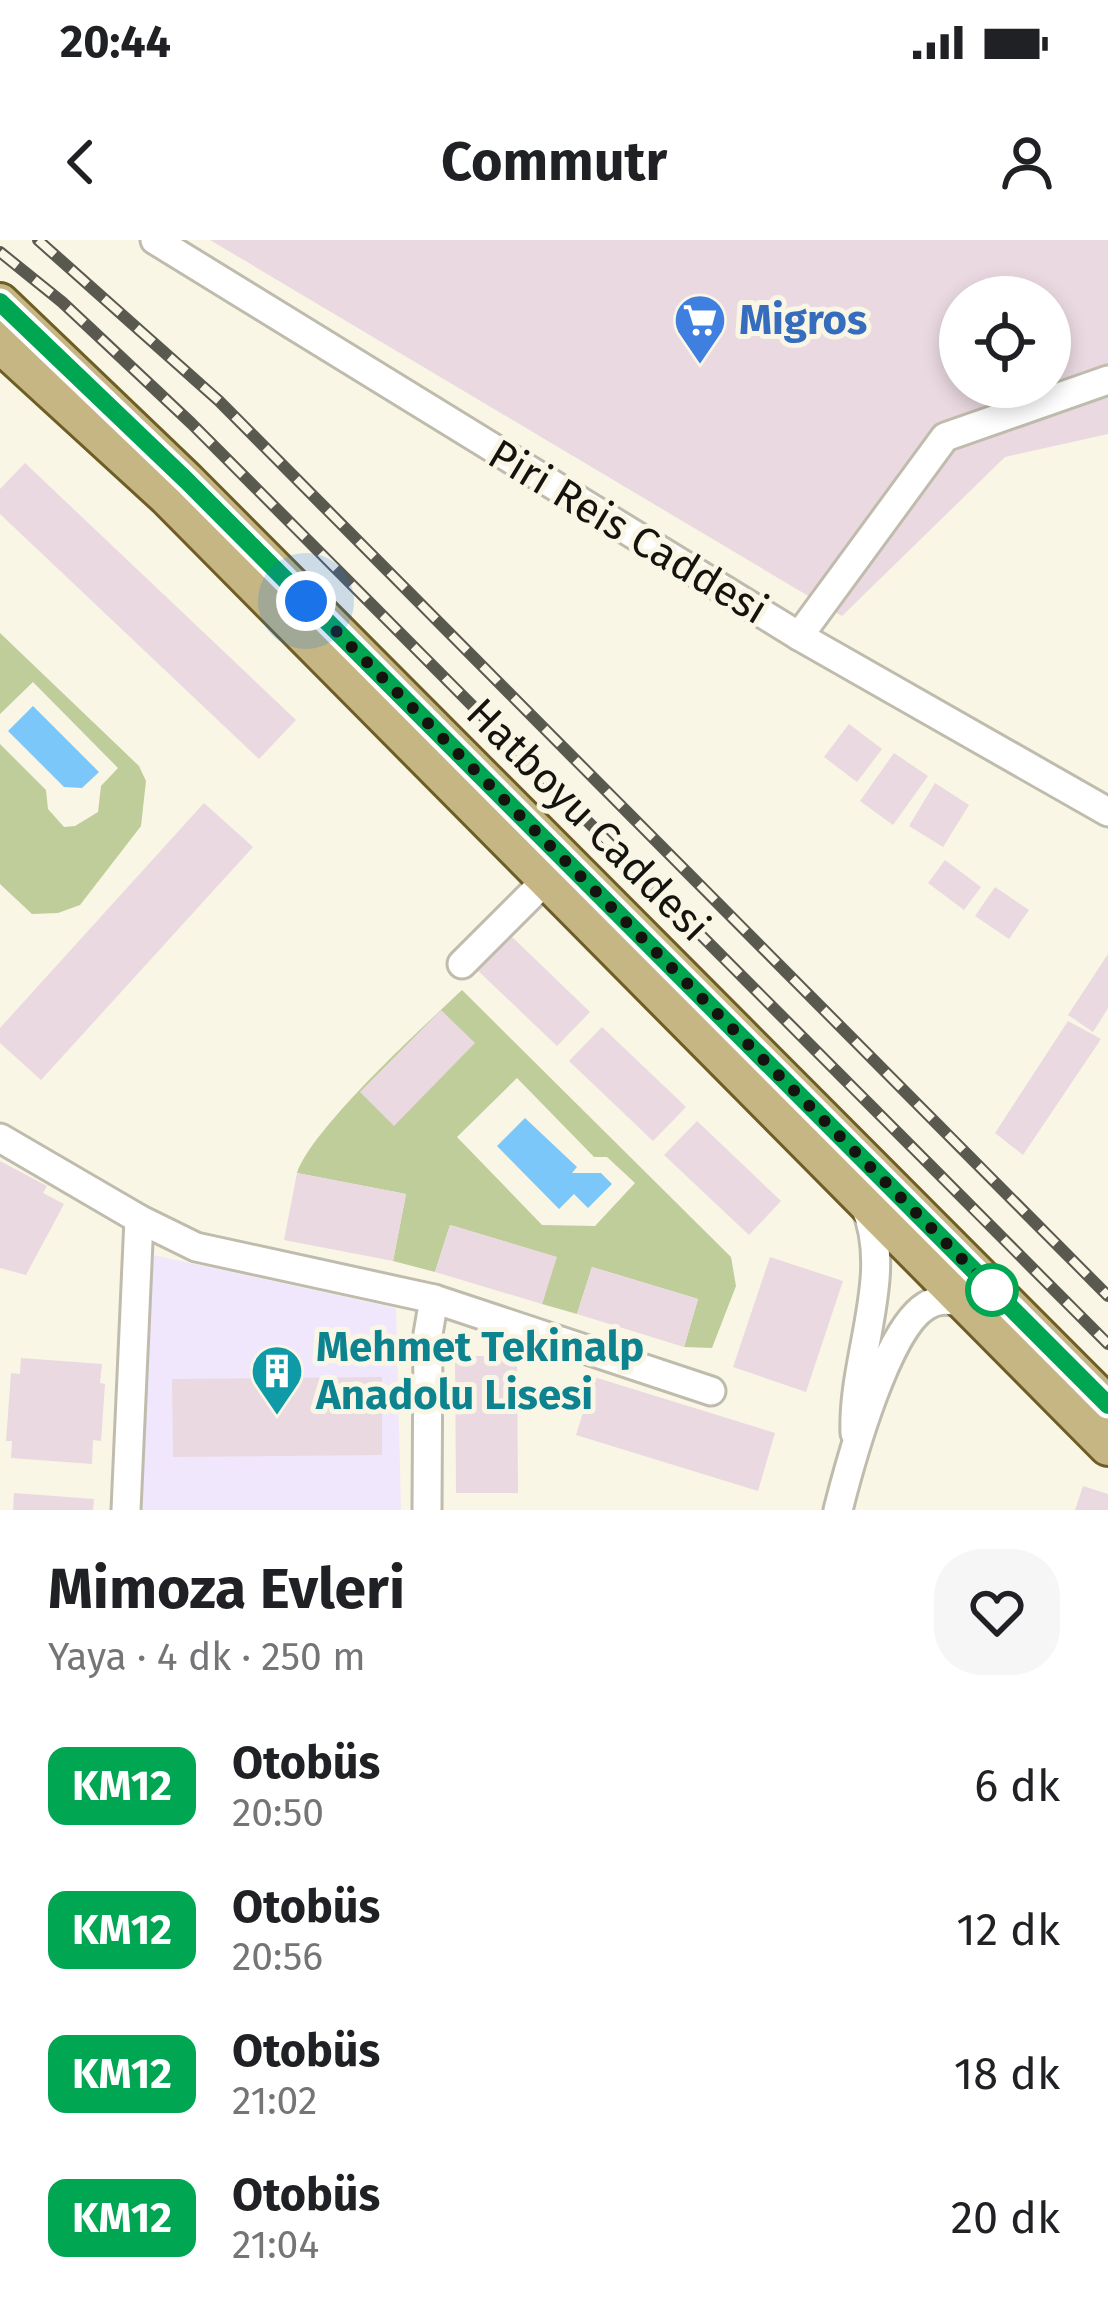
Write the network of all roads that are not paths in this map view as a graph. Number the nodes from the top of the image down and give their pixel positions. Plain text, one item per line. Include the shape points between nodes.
1 (155, 240) edge
2 (0, 302) edge
3 (0, 344) edge
4 (1108, 380) edge
5 (799, 636) junction
6 (1108, 812) edge
7 (555, 870) junction
8 (462, 964) dead end
9 (0, 1138) edge
10 (863, 1202) junction
11 (139, 1219) junction
12 (434, 1300) junction
13 (963, 1303) junction
14 (711, 1391) dead end
15 (1108, 1405) edge
16 (855, 1441) junction
17 (1108, 1447) edge
18 (126, 1510) edge
19 (427, 1510) edge
20 (838, 1510) edge

1 - 5 street, Piri Reis Caddesi
2 - 7 main road, Hatboyu Caddesi via 153,448
3 - 7 main road, Hatboyu Caddesi
4 - 5 street via 945,437
5 - 6 street, Piri Reis Caddesi
7 - 8 street
7 - 10 main road, Hatboyu Caddesi
7 - 15 main road, Hatboyu Caddesi
9 - 11 street
10 - 13 main road, Hatboyu Caddesi
10 - 16 street via 877,1264 854,1390
11 - 12 street via 196,1247
11 - 18 street
12 - 14 street
12 - 19 street
13 - 16 street via 934,1302 909,1321
13 - 17 main road, Hatboyu Caddesi
16 - 20 street

